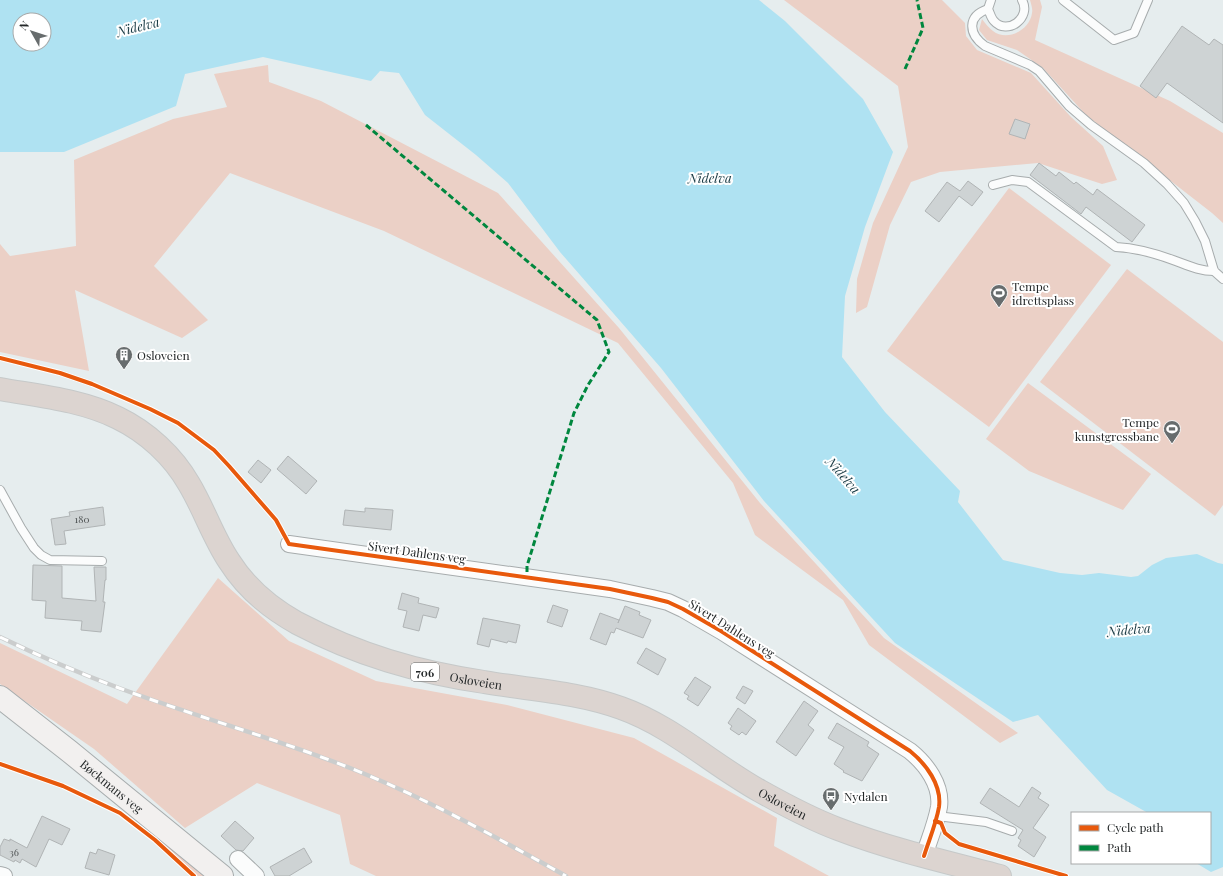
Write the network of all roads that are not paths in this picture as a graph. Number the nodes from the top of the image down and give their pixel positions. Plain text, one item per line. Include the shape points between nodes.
1 (991, 0) edge
2 (1022, 0) edge
3 (1063, 0) edge
4 (1148, 0) edge
5 (988, 9) junction
6 (993, 185) dead end
7 (1214, 271) junction
8 (1223, 279) edge
9 (0, 389) edge
10 (0, 490) edge
11 (289, 544) dead end
12 (102, 561) dead end
13 (0, 697) edge
14 (937, 816) junction
15 (1012, 831) dead end
16 (924, 856) junction
17 (238, 859) dead end
18 (0, 874) edge
19 (4, 876) edge
20 (222, 876) edge
21 (256, 876) edge
22 (1000, 876) edge

1 - 5 lane
2 - 5 lane via 1025,11 1020,20 1012,26 1002,26 994,21
3 - 4 lane via 1114,40 1134,32
5 - 7 lane via 980,12 973,21 974,35 979,42 1039,71 1080,116 1167,184 1196,222
6 - 7 lane via 1012,180 1028,182 1116,247 1132,248 1203,271
7 - 8 lane
9 - 16 highway, Osloveien / 706 via 96,408 140,431 176,464 190,484 219,545 241,578 261,599 297,622 338,642 411,668 487,683 559,692 624,709 647,718 732,775 814,819 874,842
10 - 12 lane via 21,528 41,555 50,560
11 - 14 street, Sivert Dahlens veg via 610,589 668,602 702,619 910,751 925,765 935,783 939,800
13 - 20 main road, Bøckmans veg
14 - 15 lane via 986,822
14 - 16 street, Sivert Dahlens veg
16 - 22 highway, Osloveien / 706
17 - 21 street
18 - 19 street

